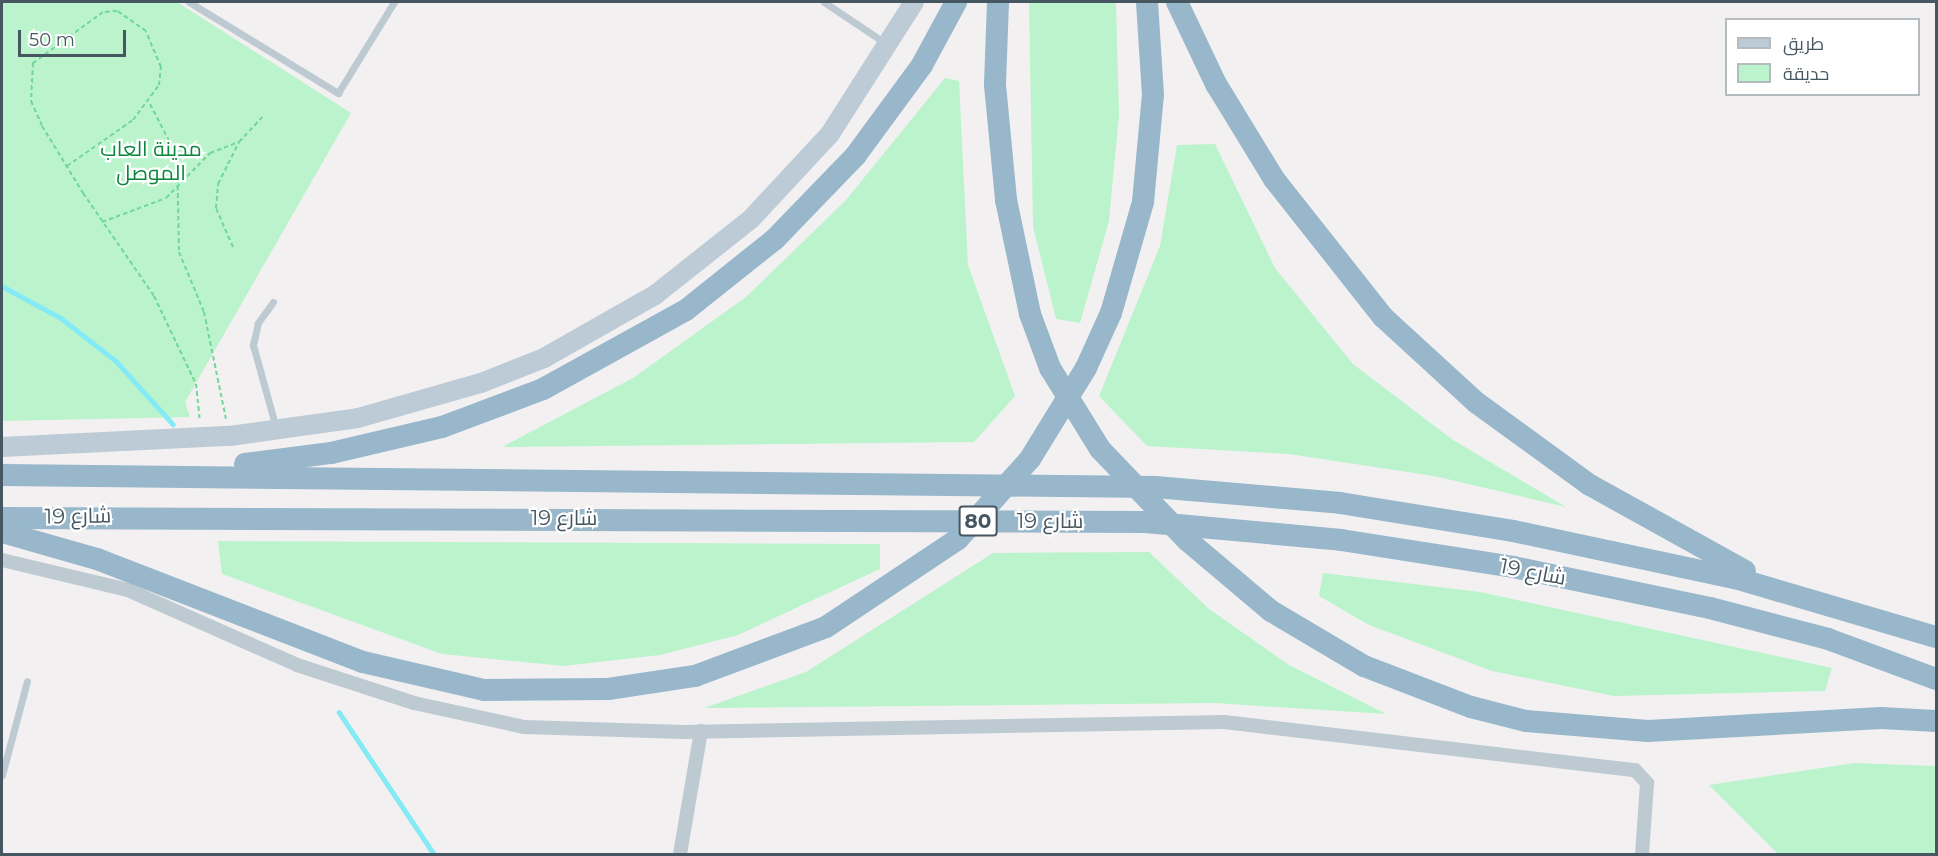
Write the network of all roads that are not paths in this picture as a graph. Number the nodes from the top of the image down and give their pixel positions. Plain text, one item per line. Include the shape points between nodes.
1 (189, 2) edge
2 (394, 2) edge
3 (824, 2) edge
4 (914, 2) edge
5 (956, 2) edge
6 (998, 2) edge
7 (1147, 2) edge
8 (1177, 2) edge
9 (889, 46) junction
10 (273, 302) dead end
11 (277, 430) junction
12 (2, 447) edge
13 (2, 476) edge
14 (145, 476) junction
15 (2, 518) edge
16 (2, 532) edge
17 (2, 560) edge
18 (1808, 599) junction
19 (1936, 637) edge
20 (1936, 679) edge
21 (27, 681) dead end
22 (1936, 721) edge
23 (700, 731) junction
24 (2, 775) edge
25 (680, 855) edge
26 (1642, 855) edge

1 - 2 lane via 338,93
3 - 9 lane
4 - 9 main road
5 - 14 highway via 896,101 818,198 732,275 633,343 543,389 442,427 331,453
6 - 22 highway via 995,85 1016,254 1050,368 1078,418 1187,540 1271,611 1364,666 1471,707 1526,721 1648,731 1881,718
7 - 16 highway via 1150,144 1129,261 1111,313 1054,424 958,539 826,627 695,676 608,689 522,692 439,683 363,662 97,559
8 - 18 highway via 1216,84 1274,179 1344,273 1420,354 1477,403 1590,485 1708,555
9 - 11 main road via 830,134 792,179 655,294 544,358 481,383 358,418
10 - 11 lane via 258,323 253,345
11 - 12 main road via 230,436
13 - 14 highway, شارع 19 / 80
14 - 18 highway, شارع 19 / 80 via 1155,487 1341,503 1513,531
15 - 20 highway, شارع 19 / 80 via 1145,522 1341,540 1513,567 1710,608 1828,639
17 - 23 street via 128,590 297,665 414,703 524,727
18 - 19 highway, شارع 19 / 80
21 - 24 lane
23 - 25 street
23 - 26 street via 1224,722 1635,770 1647,783

